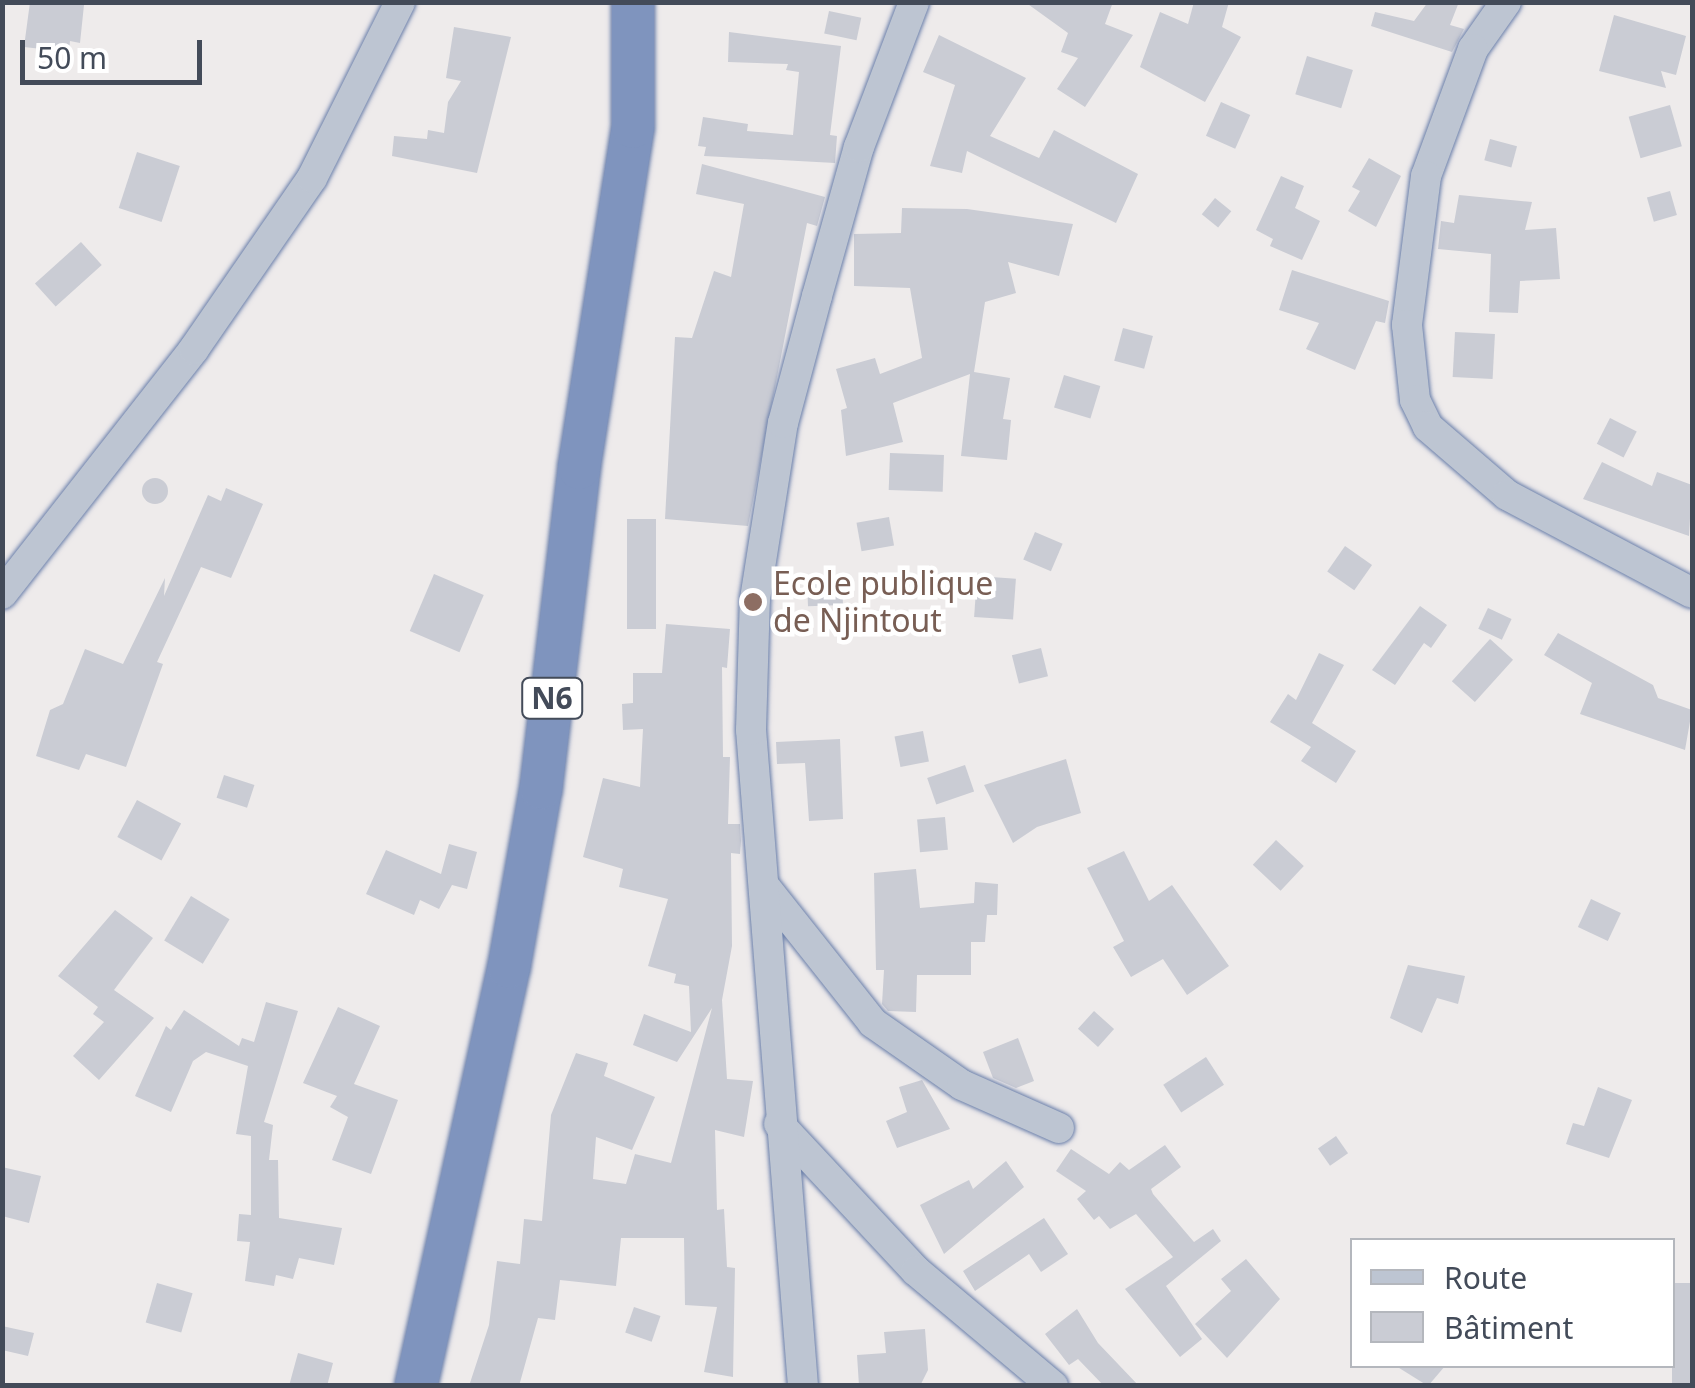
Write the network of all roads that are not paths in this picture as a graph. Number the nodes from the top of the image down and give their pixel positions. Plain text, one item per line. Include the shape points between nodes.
1 (400, 2) edge
2 (633, 2) edge
3 (914, 2) edge
4 (1506, 2) edge
5 (1692, 593) edge
6 (2, 594) edge
7 (766, 888) junction
8 (778, 1124) junction
9 (1059, 1128) dead end
10 (416, 1386) edge
11 (804, 1386) edge
12 (1053, 1386) edge

1 - 6 street via 312,178 194,350
2 - 10 highway, N6 via 633,127 579,468 530,854
3 - 7 street via 858,147 782,424 764,526 751,730
4 - 5 street via 1473,49 1426,176 1407,325 1415,400 1428,427 1507,495
7 - 8 street
7 - 9 street via 873,1023 962,1085
8 - 11 street
8 - 12 street via 916,1271

